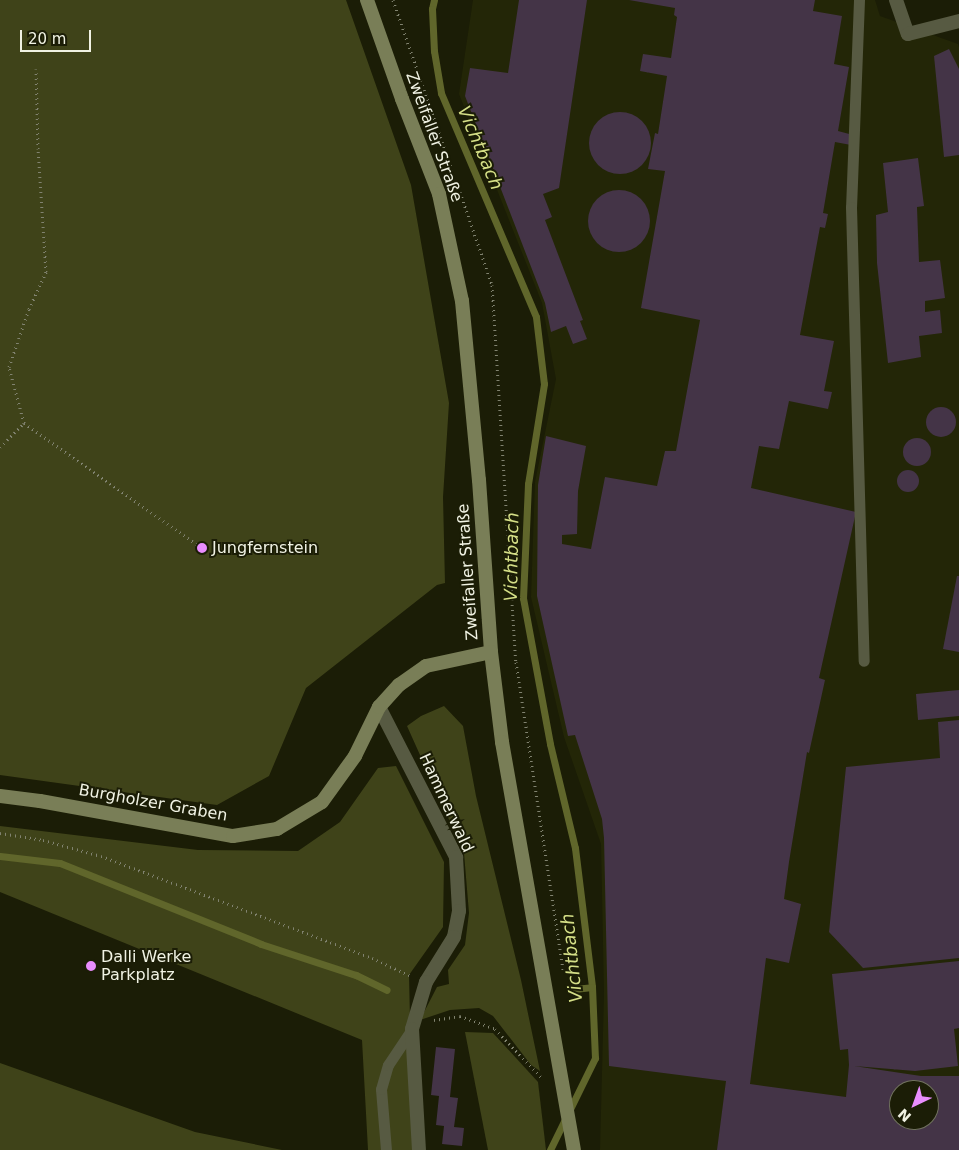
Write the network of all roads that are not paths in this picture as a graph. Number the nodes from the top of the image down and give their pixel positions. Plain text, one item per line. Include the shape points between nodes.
1 (367, 0) edge
2 (859, 0) edge
3 (896, 0) edge
4 (959, 21) edge
5 (491, 652) junction
6 (864, 661) dead end
7 (379, 707) junction
8 (0, 796) edge
9 (412, 1029) junction
10 (386, 1150) edge
11 (419, 1150) edge
12 (574, 1150) edge

1 - 5 main road, Zweifaller Straße via 439,194 462,301
2 - 6 lane via 851,207
3 - 4 street via 908,34
5 - 7 main road, Burgholzer Graben via 426,666 399,685
5 - 12 main road, Zweifaller Straße via 502,742
7 - 8 main road, Burgholzer Graben via 355,756 322,802 277,830 233,836
7 - 9 street, Hammerwald via 456,857 459,911 454,937 426,982
9 - 10 lane, Hammerwald via 388,1065 381,1089
9 - 11 street, Hammerwald

